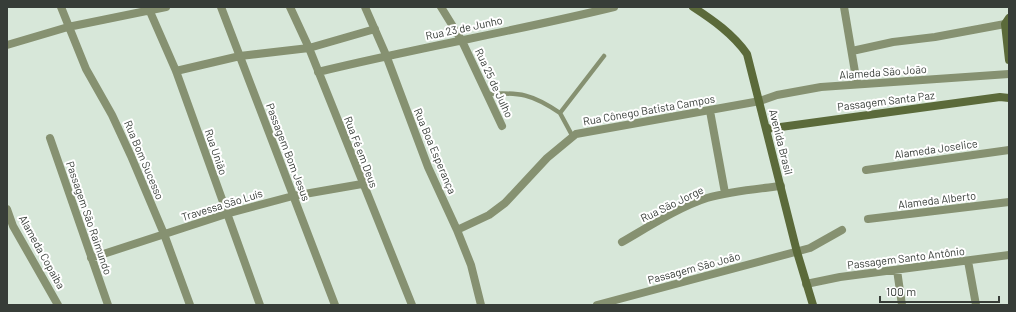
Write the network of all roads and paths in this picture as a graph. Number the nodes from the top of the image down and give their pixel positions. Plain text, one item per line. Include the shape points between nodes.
1 (61, 7) edge
2 (166, 7) edge
3 (221, 7) edge
4 (290, 7) edge
5 (365, 7) edge
6 (441, 7) edge
7 (614, 7) edge
8 (693, 7) edge
9 (844, 7) edge
10 (149, 9) edge
11 (1007, 21) edge
12 (68, 27) junction
13 (375, 29) junction
14 (462, 41) junction
15 (7, 45) edge
16 (309, 48) junction
17 (852, 50) junction
18 (386, 55) junction
19 (240, 56) junction
20 (604, 56) dead end
21 (1009, 60) edge
22 (176, 71) junction
23 (318, 72) junction
24 (1009, 74) edge
25 (857, 84) junction
26 (487, 94) junction
27 (1008, 95) edge
28 (760, 101) junction
29 (710, 110) junction
30 (560, 113) junction
31 (502, 126) dead end
32 (766, 129) junction
33 (572, 137) junction
34 (50, 138) dead end
35 (1009, 150) edge
36 (866, 170) dead end
37 (362, 184) junction
38 (781, 186) junction
39 (725, 193) junction
40 (293, 196) junction
41 (1009, 202) edge
42 (7, 209) edge
43 (226, 214) junction
44 (868, 219) dead end
45 (457, 230) junction
46 (842, 230) dead end
47 (164, 234) junction
48 (622, 242) dead end
49 (797, 252) junction
50 (1009, 255) edge
51 (91, 258) junction
52 (968, 261) junction
53 (897, 270) junction
54 (806, 284) junction
55 (58, 305) edge
56 (108, 305) edge
57 (190, 305) edge
58 (260, 305) edge
59 (335, 305) edge
60 (412, 305) edge
61 (481, 305) edge
62 (597, 305) edge
63 (813, 305) edge
64 (902, 305) edge
65 (976, 305) edge

1 - 12 street, Rua Bom Sucesso
2 - 10 street
3 - 19 street, Passagem Bom Jesus
4 - 16 street, Rua Fé em Deus
5 - 13 street, Rua Boa Esperança
6 - 14 street, Rua 25 de Julho
7 - 14 street, Rua 23 de Junho
8 - 28 main road, Avenida Brasil via 713,20 741,46 749,61
9 - 17 street
10 - 12 street
10 - 22 street, Rua União
11 - 17 street via 935,37
11 - 21 main road
12 - 15 street
12 - 47 street, Rua Bom Sucesso via 86,68 112,115
13 - 16 street
13 - 18 street, Rua Boa Esperança
14 - 18 street, Rua 23 de Junho
14 - 26 street, Rua 25 de Julho
16 - 19 street
16 - 23 street, Rua Fé em Deus
17 - 25 street
18 - 23 street, Rua 23 de Junho
18 - 45 street, Rua Boa Esperança via 428,167
19 - 22 street
19 - 40 street, Passagem Bom Jesus
20 - 30 lane
22 - 43 street, Rua União
23 - 37 street, Rua Fé em Deus
24 - 25 street, Alameda São João
25 - 28 street, Alameda São João via 811,88
26 - 30 lane via 532,96
26 - 31 street, Rua 25 de Julho via 493,117
27 - 32 main road, Passagem Santa Paz
28 - 29 street, Rua Cônego Batista Campos
28 - 32 main road, Avenida Brasil
29 - 33 street, Rua Cônego Batista Campos via 576,134
29 - 39 street
30 - 33 lane
32 - 38 main road, Avenida Brasil
33 - 45 street, Rua Cônego Batista Campos via 505,203 489,215
34 - 51 street, Passagem São Raimundo
35 - 36 street, Alameda Joselice
37 - 40 street, Travessa São Luís
37 - 60 street, Rua Fé em Deus
38 - 39 street, Rua São Jorge
38 - 49 main road, Avenida Brasil
39 - 48 street, Rua São Jorge via 691,205
40 - 43 street, Travessa São Luís
40 - 59 street, Passagem Bom Jesus
41 - 44 street, Alameda Alberto
42 - 55 street, Alameda Copaiba via 13,226
43 - 47 street, Travessa São Luís
43 - 58 street, Rua União
45 - 61 street, Rua Boa Esperança
46 - 49 street, Passagem São João via 810,248
47 - 51 street, Travessa São Luís
47 - 57 street, Rua Bom Sucesso
49 - 54 main road, Avenida Brasil
49 - 62 street, Passagem São João
50 - 52 street, Passagem Santo Antônio
51 - 56 street, Passagem São Raimundo
52 - 53 street, Passagem Santo Antônio
52 - 65 street
53 - 54 street, Passagem Santo Antônio
53 - 64 street
54 - 63 main road, Avenida Brasil

